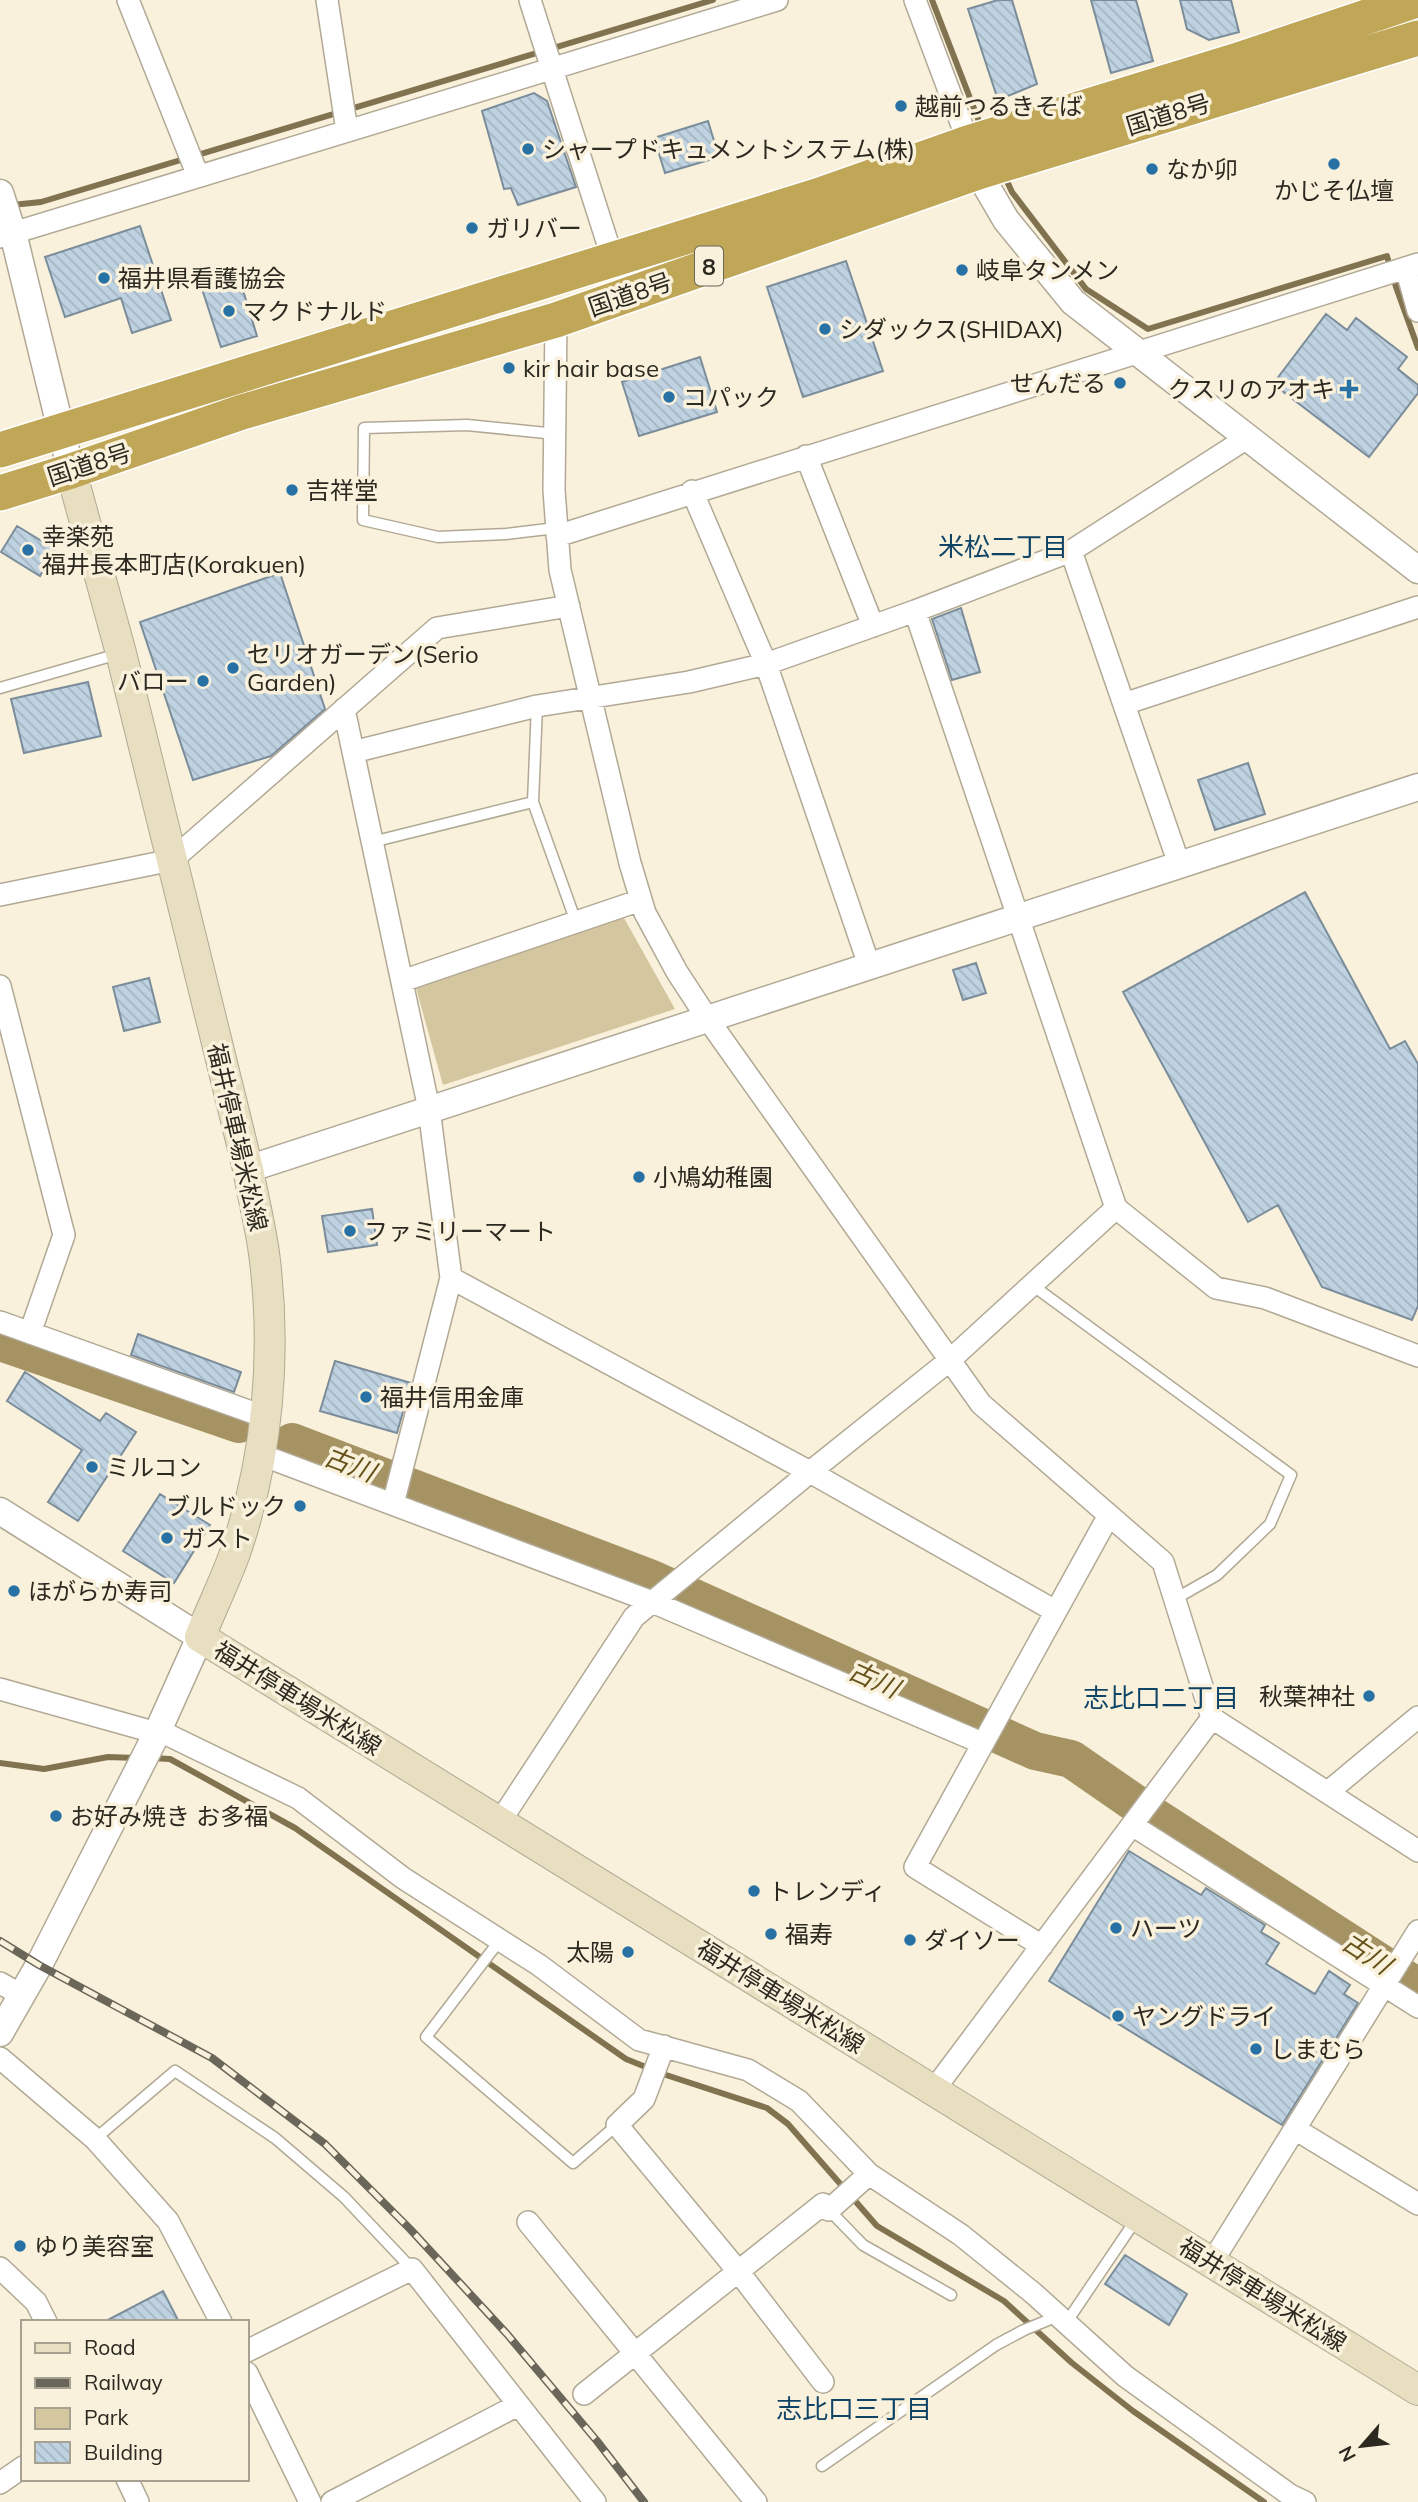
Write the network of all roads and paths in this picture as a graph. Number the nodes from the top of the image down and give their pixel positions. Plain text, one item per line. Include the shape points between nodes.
1 (128, 0) edge
2 (327, 0) edge
3 (530, 0) edge
4 (777, 0) edge
5 (915, 0) edge
6 (1418, 0) edge
7 (729, 7) edge
8 (1418, 38) edge
9 (552, 68) junction
10 (347, 131) junction
11 (973, 158) junction
12 (198, 176) junction
13 (0, 193) edge
14 (6, 235) edge
15 (613, 260) junction
16 (1412, 266) edge
17 (1418, 311) edge
18 (556, 320) junction
19 (1138, 352) junction
20 (62, 429) junction
21 (556, 434) junction
22 (1247, 438) junction
23 (0, 450) edge
24 (806, 456) junction
25 (71, 471) junction
26 (692, 491) junction
27 (0, 493) edge
28 (556, 532) junction
29 (1071, 551) junction
30 (1418, 570) edge
31 (569, 606) junction
32 (1418, 607) edge
33 (915, 611) junction
34 (873, 626) junction
35 (121, 653) junction
36 (765, 664) junction
37 (0, 688) edge
38 (591, 698) junction
39 (1124, 704) junction
40 (537, 706) junction
41 (344, 709) junction
42 (353, 752) junction
43 (1418, 787) edge
44 (533, 802) junction
45 (372, 842) junction
46 (172, 860) junction
47 (1179, 864) junction
48 (0, 895) edge
49 (641, 900) junction
50 (1016, 917) junction
51 (576, 922) junction
52 (869, 965) junction
53 (402, 981) junction
54 (0, 986) edge
55 (707, 1018) junction
56 (429, 1109) junction
57 (248, 1169) junction
58 (1116, 1208) junction
59 (451, 1278) junction
60 (1032, 1285) junction
61 (0, 1322) edge
62 (30, 1333) junction
63 (1418, 1356) edge
64 (950, 1360) junction
65 (265, 1417) junction
66 (259, 1454) junction
67 (810, 1472) junction
68 (393, 1504) junction
69 (0, 1510) edge
70 (1109, 1514) junction
71 (1175, 1599) junction
72 (650, 1601) junction
73 (1055, 1611) junction
74 (200, 1637) junction
75 (0, 1689) edge
76 (1418, 1717) edge
77 (1212, 1718) junction
78 (157, 1732) junction
79 (982, 1743) junction
80 (1328, 1792) junction
81 (499, 1823) junction
82 (1132, 1825) junction
83 (1418, 1851) edge
84 (1418, 1931) edge
85 (500, 1940) junction
86 (1042, 1947) junction
87 (1384, 1985) junction
88 (10, 1989) edge
89 (1418, 2007) edge
90 (0, 2034) edge
91 (664, 2046) junction
92 (0, 2058) edge
93 (933, 2091) junction
94 (617, 2125) junction
95 (1295, 2129) junction
96 (95, 2139) junction
97 (869, 2174) junction
98 (1418, 2204) edge
99 (829, 2210) junction
100 (1138, 2216) junction
101 (528, 2222) dead end
102 (1212, 2262) junction
103 (0, 2269) edge
104 (412, 2269) junction
105 (738, 2272) junction
106 (951, 2295) dead end
107 (1062, 2319) junction
108 (45, 2320) edge
109 (220, 2320) edge
110 (248, 2351) edge
111 (636, 2353) junction
112 (248, 2375) edge
113 (823, 2382) dead end
114 (1418, 2390) edge
115 (584, 2394) dead end
116 (518, 2405) junction
117 (822, 2466) dead end
118 (21, 2468) edge
119 (128, 2481) edge
120 (0, 2483) edge
121 (138, 2502) edge
122 (310, 2502) edge
123 (332, 2502) edge
124 (595, 2502) edge
125 (756, 2502) edge
126 (1305, 2502) edge

1 - 12 street
2 - 10 street
3 - 9 street
4 - 7 street
5 - 11 street
6 - 11 highway, 国道8号 / 8 via 1235,61
7 - 9 street
8 - 11 highway, 国道8号 / 8
9 - 10 street
9 - 15 street
10 - 12 street
11 - 15 highway, 国道8号 / 8 via 817,196
11 - 18 highway, 国道8号 / 8
11 - 19 street via 1006,220 1073,302
12 - 14 street
13 - 14 street
14 - 20 street
15 - 20 highway, 国道8号 / 8
16 - 17 street
16 - 19 street
18 - 21 street
18 - 25 highway, 国道8号 / 8 via 242,412
19 - 22 street
19 - 24 street
20 - 23 highway, 国道8号 / 8
20 - 25 street
21 - 28 street
21 - 28 lane via 467,425 364,428 363,520 438,537
22 - 29 street
22 - 30 street
24 - 26 street
24 - 34 street
25 - 27 highway, 国道8号 / 8
25 - 35 main road, 福井停車場米松線
26 - 28 street
26 - 36 street
28 - 31 street
29 - 33 street
29 - 39 street
31 - 38 street
31 - 41 street via 437,628
32 - 39 street
33 - 34 street
33 - 50 street
34 - 36 street
35 - 37 lane
35 - 46 main road, 福井停車場米松線
36 - 38 street
36 - 52 street
38 - 40 street
38 - 49 street
39 - 47 street
40 - 42 street
40 - 44 lane
41 - 42 street
41 - 46 street
42 - 45 street
43 - 47 street
44 - 45 lane
44 - 51 lane
45 - 53 street
46 - 48 street
46 - 57 main road, 福井停車場米松線
47 - 50 street
49 - 51 street
49 - 55 street
50 - 52 street
50 - 58 street
51 - 53 street
52 - 55 street
53 - 56 street
54 - 62 street via 64,1235
55 - 56 street
55 - 64 street
56 - 57 street
56 - 59 street
57 - 65 main road, 福井停車場米松線 via 267,1280 270,1356
58 - 60 street
58 - 63 street via 1216,1288 1265,1298
59 - 67 street
59 - 68 street
60 - 64 street
60 - 71 lane via 1291,1475 1270,1524 1217,1575
61 - 62 street
62 - 65 street
64 - 67 street
64 - 70 street via 981,1404
65 - 66 main road, 福井停車場米松線
66 - 68 street
66 - 74 main road, 福井停車場米松線 via 234,1553
67 - 72 street
67 - 73 street
68 - 72 street
69 - 74 street
70 - 71 street via 1163,1562
70 - 73 street
71 - 77 street
72 - 79 street
72 - 81 street via 634,1617
73 - 79 street
74 - 78 street
74 - 81 main road, 福井停車場米松線
75 - 78 street
76 - 80 street
77 - 80 street
77 - 82 street
78 - 85 street via 298,1798 403,1878
78 - 88 street via 39,1965
79 - 86 street via 915,1867
80 - 83 street
81 - 93 main road, 福井停車場米松線
82 - 86 street
82 - 87 street
84 - 87 street
85 - 91 street via 639,2040
85 - 94 lane via 426,2037 573,2163
86 - 93 street
87 - 89 street
87 - 95 street
88 - 90 street
91 - 94 street via 644,2099
91 - 97 street via 748,2070 799,2101
92 - 96 street
93 - 100 main road, 福井停車場米松線
94 - 105 street
95 - 98 street
95 - 102 street
96 - 104 lane via 175,2071 275,2138 344,2197
96 - 109 street via 169,2221
97 - 99 street
97 - 107 street via 961,2235
99 - 105 street via 823,2204
99 - 106 lane via 863,2245
100 - 102 main road, 福井停車場米松線
100 - 107 lane
101 - 111 street
102 - 114 main road, 福井停車場米松線
103 - 108 street via 36,2302
104 - 110 street
104 - 116 street
105 - 111 street
105 - 113 street
107 - 117 lane via 1024,2330 996,2345
107 - 126 street via 1125,2376
111 - 115 street
111 - 125 street
112 - 122 street
116 - 123 street
116 - 124 street
118 - 120 street
119 - 121 street

